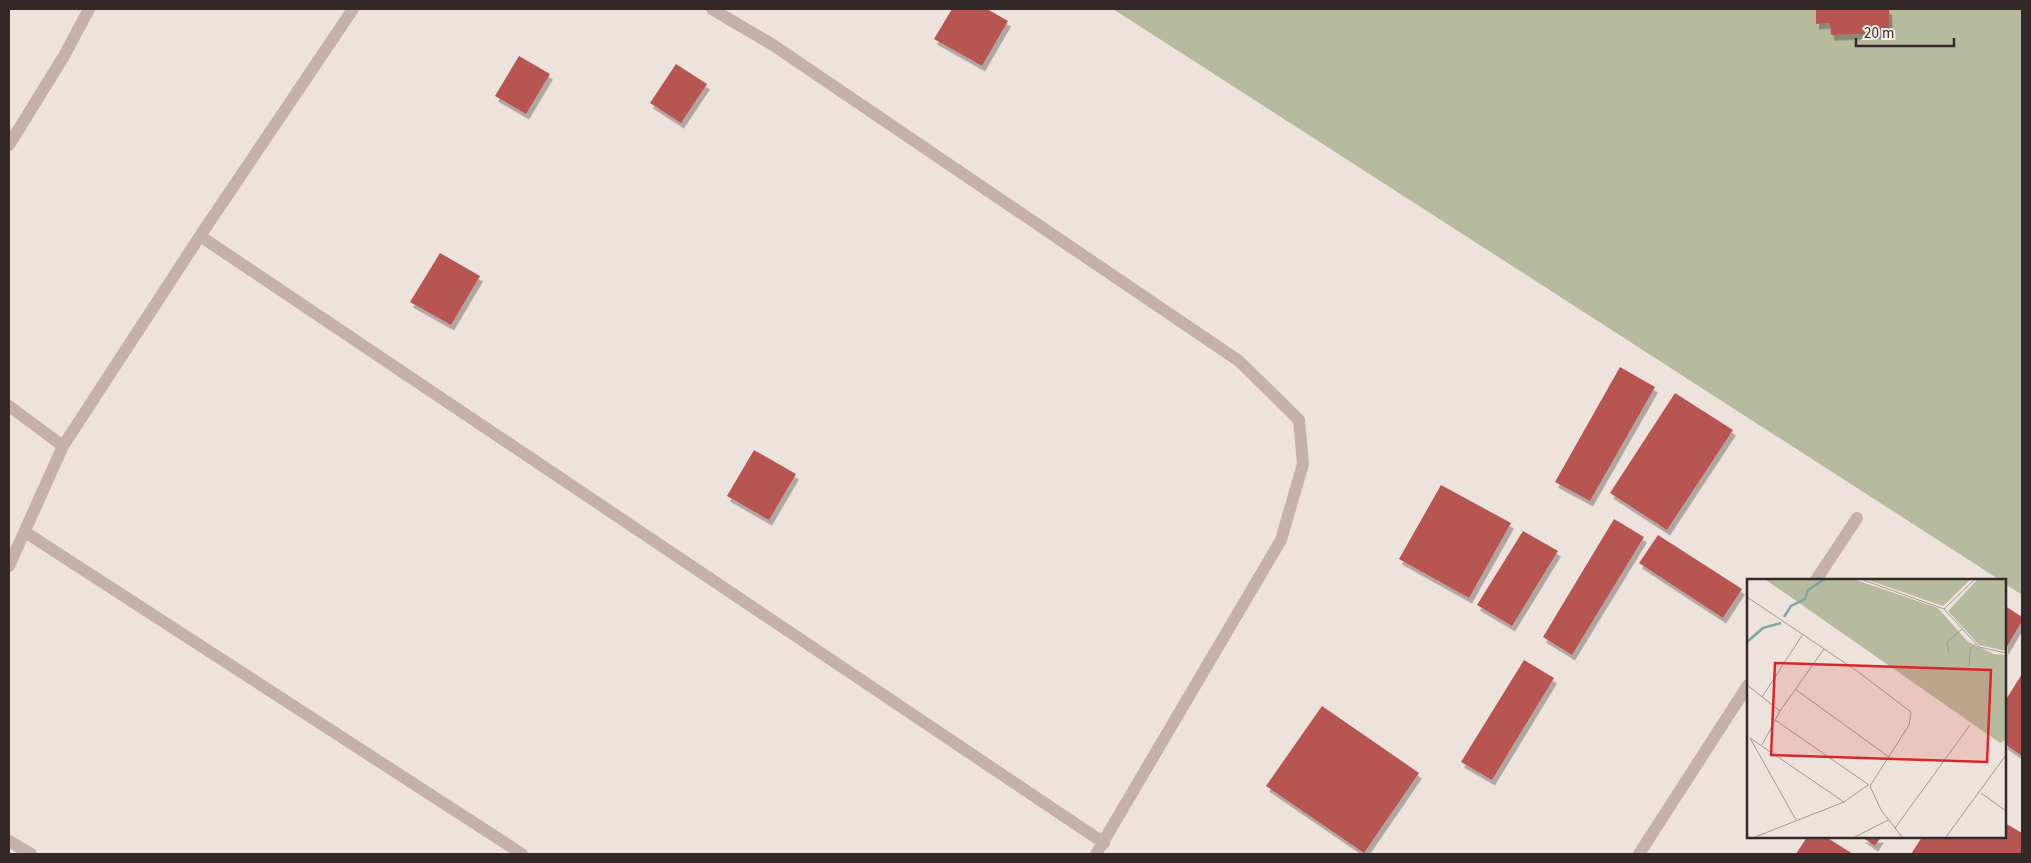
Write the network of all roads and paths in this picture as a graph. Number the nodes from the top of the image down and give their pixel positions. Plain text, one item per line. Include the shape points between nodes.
1 (89, 9) edge
2 (353, 9) edge
3 (712, 9) edge
4 (9, 145) edge
5 (200, 236) junction
6 (9, 406) edge
7 (63, 446) junction
8 (1857, 518) dead end
9 (25, 532) junction
10 (9, 566) edge
11 (1817, 579) edge
12 (1747, 688) edge
13 (9, 841) edge
14 (1104, 843) junction
15 (31, 854) edge
16 (522, 854) edge
17 (1096, 854) edge
18 (1640, 854) edge

1 - 4 street
2 - 5 street
3 - 14 street via 781,51 1239,361 1299,420 1303,464 1281,540
5 - 7 street
5 - 14 street
6 - 7 street
7 - 9 street
8 - 11 street
9 - 10 street
9 - 16 street
12 - 18 street
13 - 15 street
14 - 17 street

